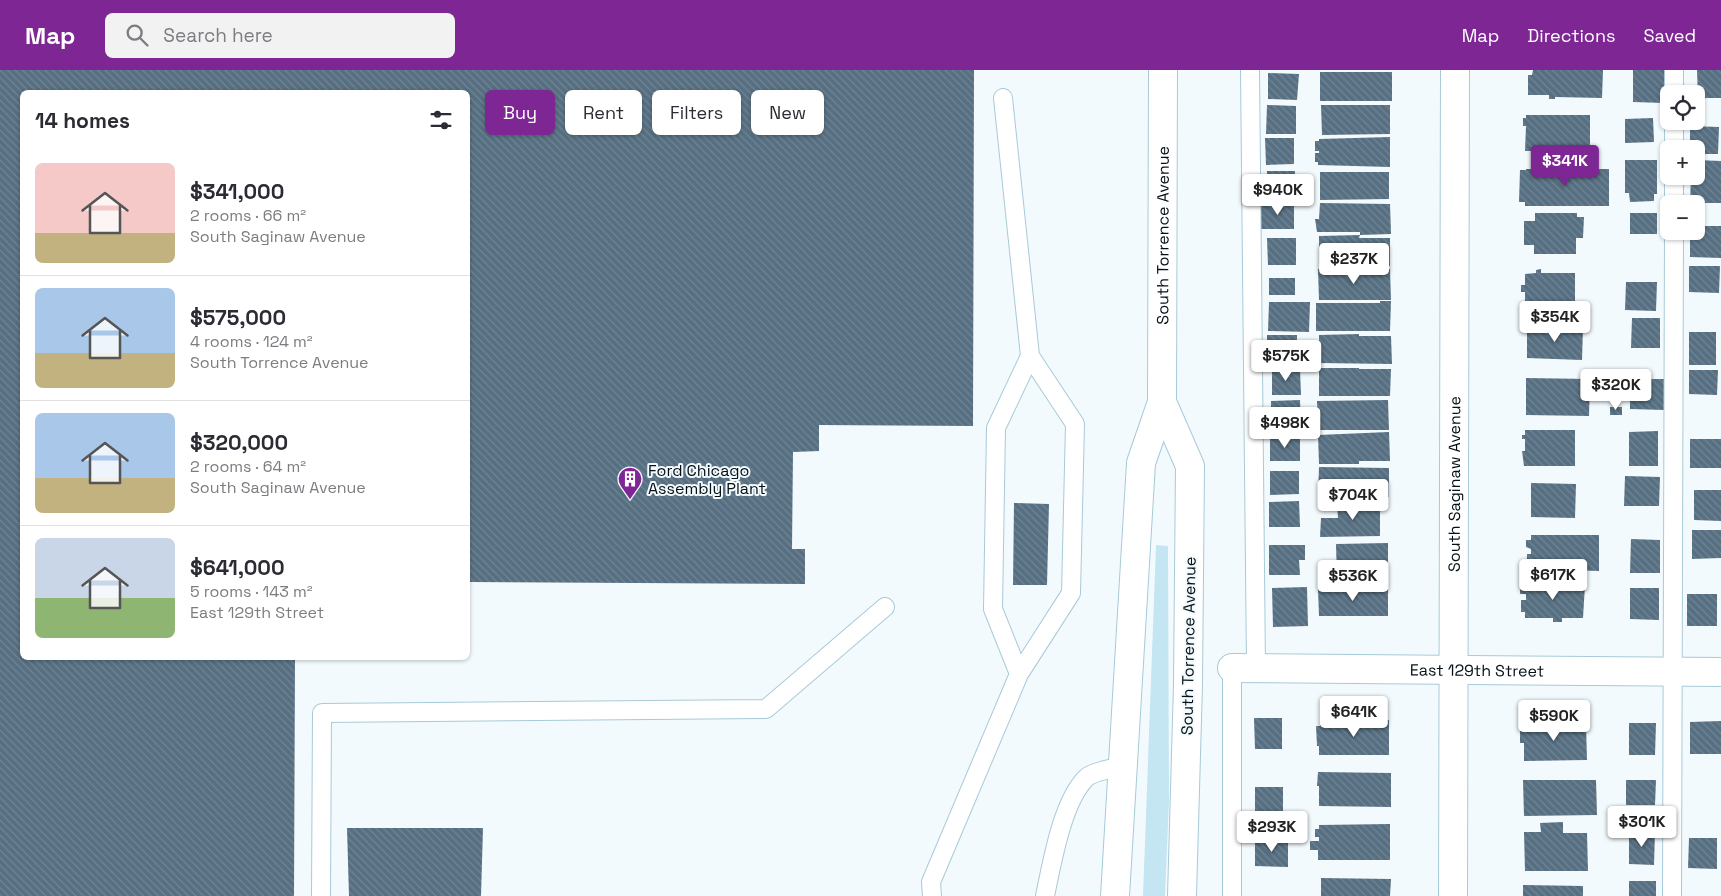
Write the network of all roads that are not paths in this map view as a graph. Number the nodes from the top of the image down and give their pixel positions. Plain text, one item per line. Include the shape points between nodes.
1 (1163, 70) edge
2 (1250, 70) edge
3 (1455, 70) edge
4 (1674, 70) edge
5 (1674, 85) edge
6 (1003, 98) dead end
7 (1674, 240) edge
8 (1030, 356) junction
9 (1162, 402) junction
10 (885, 607) dead end
11 (1244, 668) junction
12 (1453, 670) junction
13 (1673, 672) junction
14 (1721, 672) edge
15 (1019, 674) junction
16 (1122, 766) junction
17 (320, 896) edge
18 (932, 896) edge
19 (1045, 896) edge
20 (1115, 896) edge
21 (1182, 896) edge
22 (1232, 896) edge
23 (1453, 896) edge
24 (1672, 896) edge

1 - 9 main road, South Torrence Avenue
2 - 11 lane
3 - 12 main road, South Saginaw Avenue
4 - 5 lane
6 - 8 lane
7 - 13 lane
8 - 15 lane via 996,428 993,608
8 - 15 lane via 1075,424 1071,593
9 - 16 main road, South Torrence Avenue via 1141,463
9 - 21 main road, South Torrence Avenue via 1190,466
10 - 17 lane via 766,709 322,713
11 - 12 main road, East 129th Street
11 - 22 lane
12 - 13 main road, East 129th Street
12 - 23 main road, South Saginaw Avenue
13 - 14 main road, East 129th Street
13 - 24 lane
15 - 18 lane via 932,882
16 - 19 lane via 1087,776 1072,800
16 - 20 main road, South Torrence Avenue

